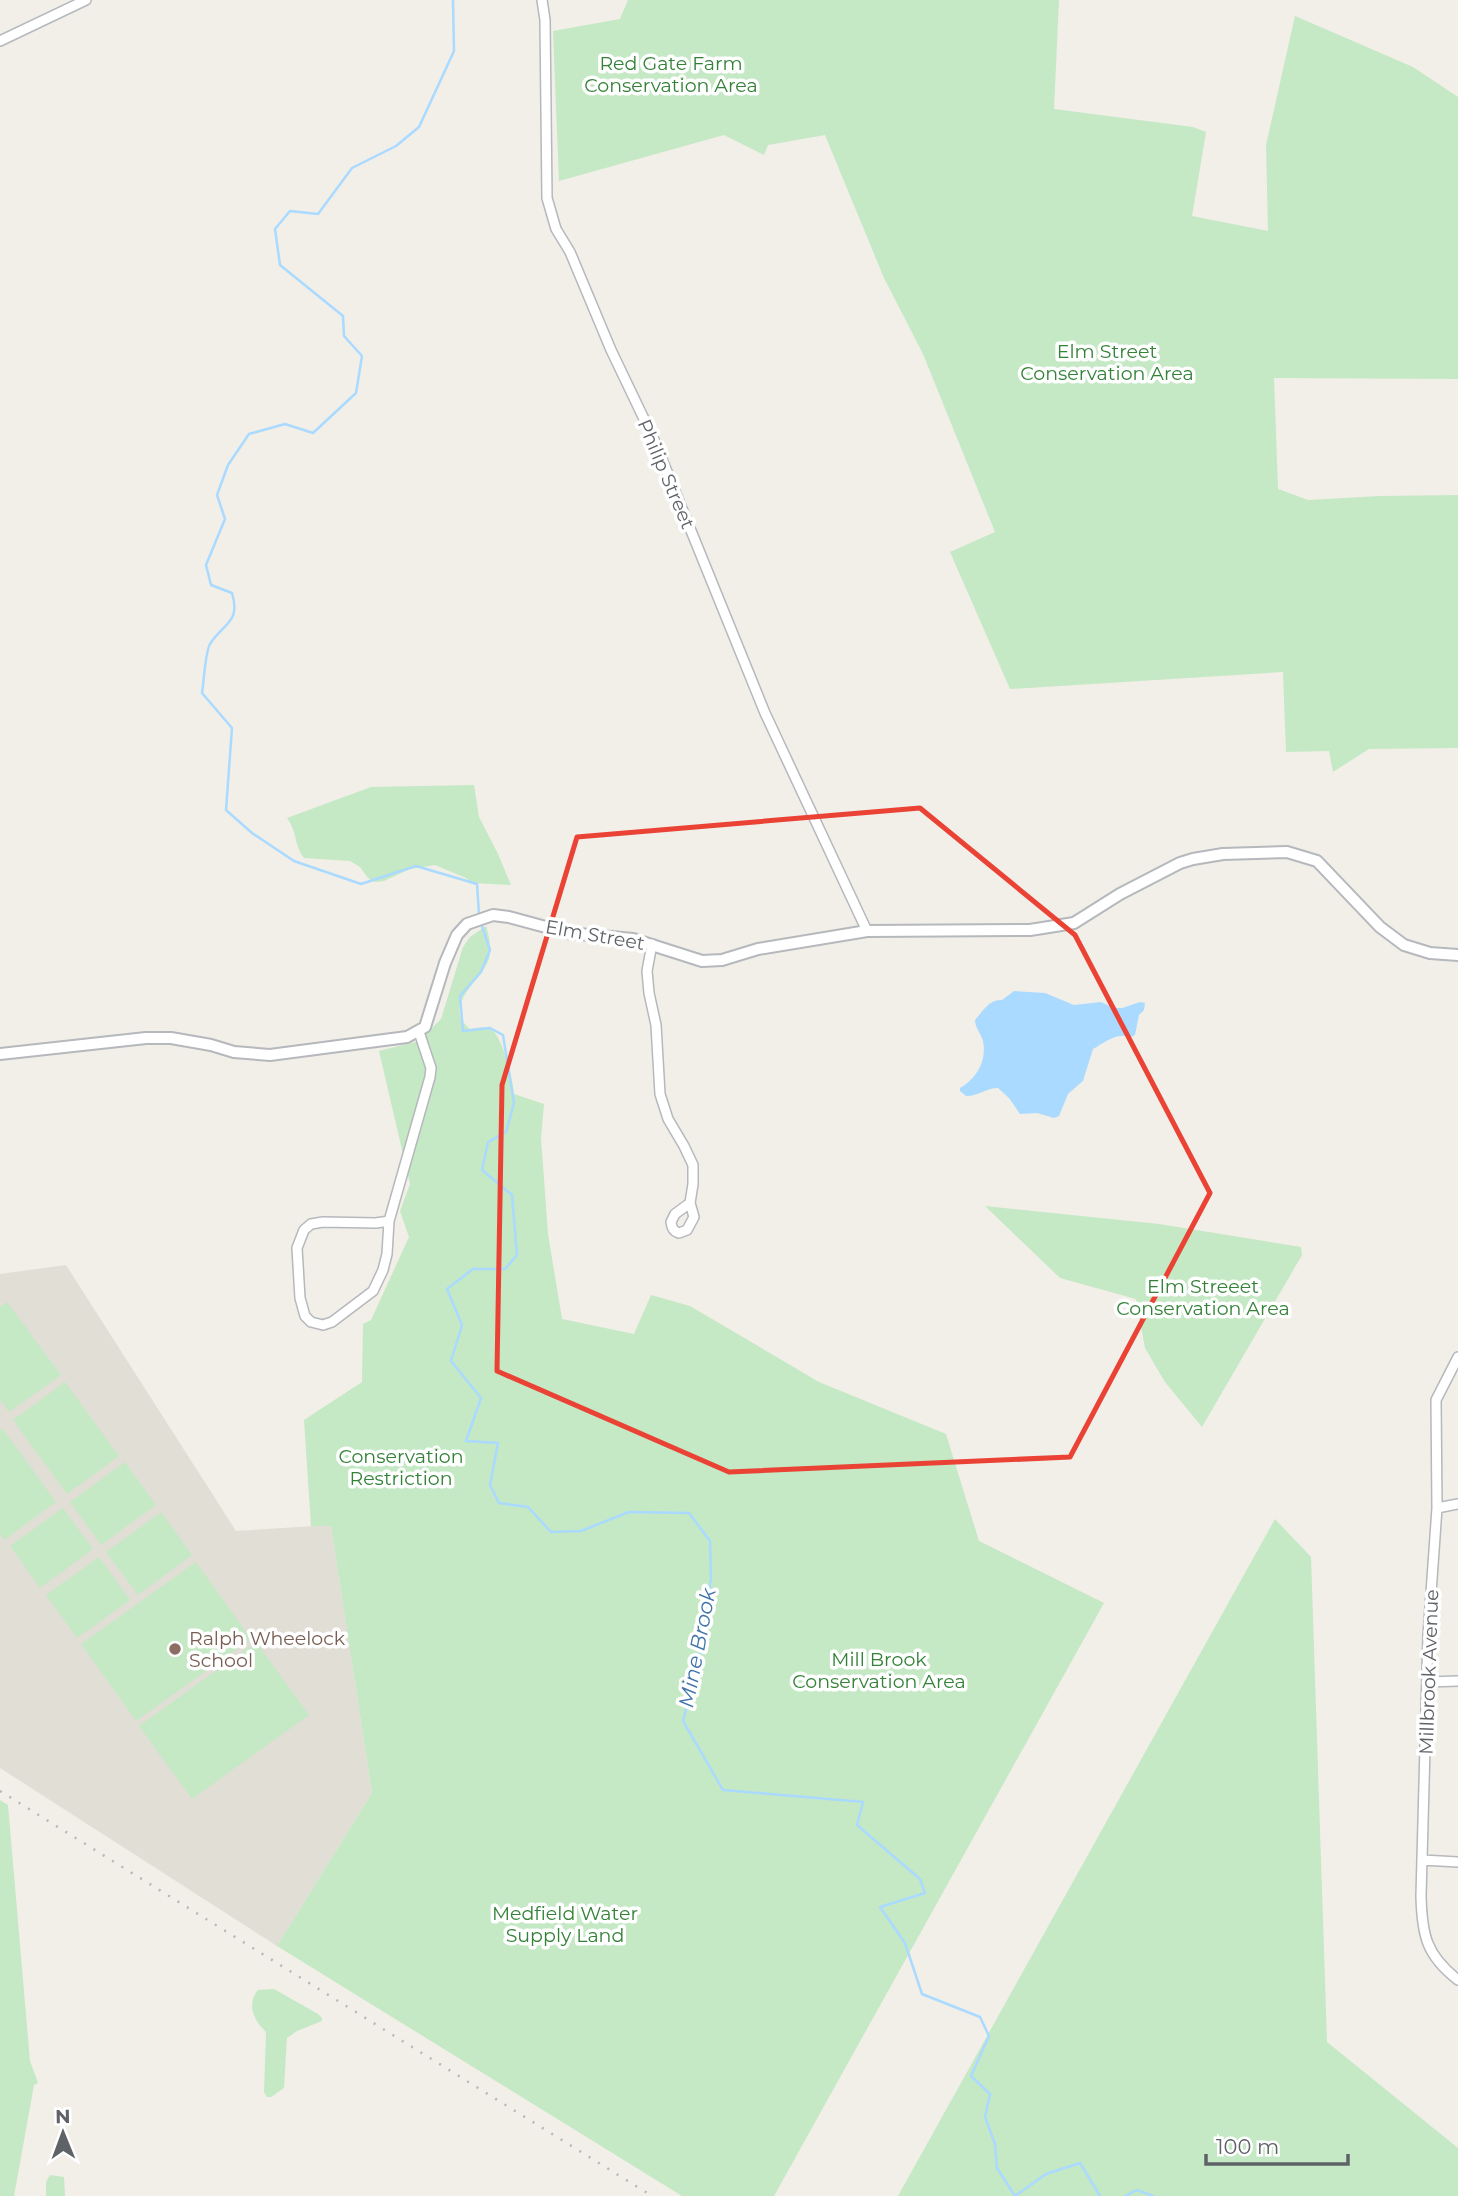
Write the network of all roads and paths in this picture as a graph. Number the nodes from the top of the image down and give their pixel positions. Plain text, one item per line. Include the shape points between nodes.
1 (86, 0) edge
2 (542, 0) edge
3 (0, 41) edge
4 (867, 931) junction
5 (652, 944) junction
6 (1458, 955) edge
7 (419, 1032) junction
8 (0, 1054) edge
9 (690, 1203) dead end
10 (389, 1221) junction
11 (1458, 1357) edge
12 (1458, 1504) edge
13 (1437, 1508) junction
14 (1458, 1681) edge
15 (1427, 1682) junction
16 (1422, 1860) junction
17 (1458, 1862) edge
18 (1458, 1980) edge

1 - 3 street
2 - 4 street, Philip Street via 547,198 556,229 654,442 765,713
4 - 5 street, Elm Street via 758,949 722,960 702,961
4 - 6 street, Elm Street via 1053,927 1074,923 1180,863 1223,854 1289,852 1317,861 1380,927 1404,945
5 - 7 street, Elm Street via 568,933 509,917 479,918 467,924 453,942 429,1017
5 - 9 street via 647,971 660,1094 667,1119 693,1165
7 - 8 street via 270,1055 172,1038
7 - 10 street via 430,1077
10 - 10 street via 323,1222 304,1230 297,1248 300,1298 311,1322 332,1322 373,1291 387,1254
11 - 13 street, Millbrook Avenue via 1436,1400
12 - 13 street
13 - 15 street, Millbrook Avenue
14 - 15 street
15 - 16 street, Millbrook Avenue
16 - 17 street
16 - 18 street, Millbrook Avenue via 1424,1937 1430,1952

